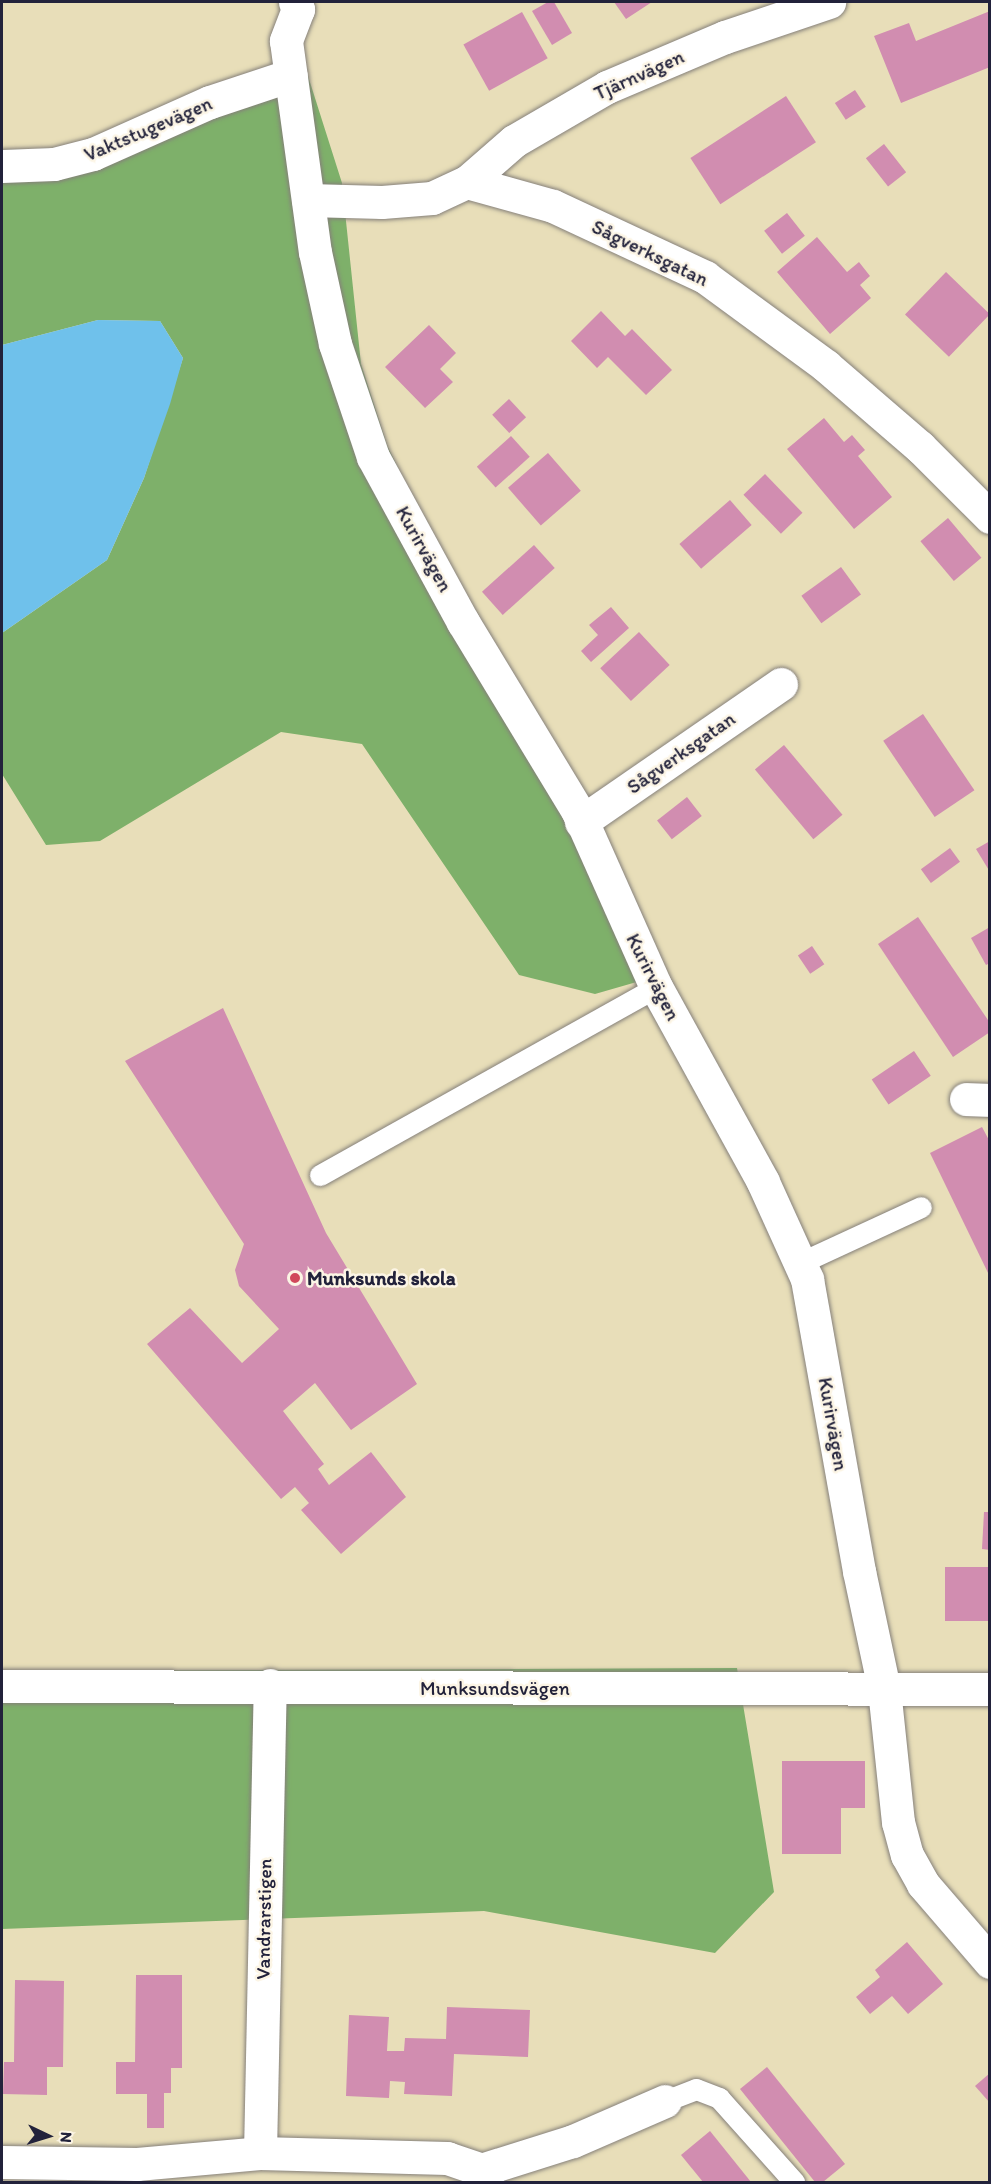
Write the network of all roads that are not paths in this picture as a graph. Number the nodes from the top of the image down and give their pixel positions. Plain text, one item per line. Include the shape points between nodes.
1 (829, 2) edge
2 (300, 4) edge
3 (291, 75) junction
4 (2, 166) edge
5 (467, 182) junction
6 (308, 200) junction
7 (990, 516) edge
8 (781, 684) dead end
9 (582, 822) junction
10 (656, 987) junction
11 (320, 1175) dead end
12 (921, 1207) dead end
13 (800, 1263) junction
14 (270, 1685) junction
15 (2, 1686) edge
16 (884, 1689) junction
17 (990, 1689) edge
18 (990, 1962) edge
19 (665, 2101) joint
20 (260, 2153) junction
21 (2, 2162) edge
22 (137, 2173) edge
23 (484, 2176) edge
24 (794, 2182) edge

1 - 5 street, Tjärnvägen via 725,38 607,87 514,141
2 - 3 street, Kurirvägen via 286,41
3 - 4 street, Vaktstugevägen via 210,102 93,154 54,164
3 - 6 street, Kurirvägen
5 - 6 street via 432,198 382,202
5 - 7 street, Sågverksgatan via 553,206 705,277 826,366 920,447
6 - 9 street, Kurirvägen via 335,344 373,457 463,622
8 - 9 street, Sågverksgatan
9 - 10 street, Kurirvägen
10 - 11 lane
10 - 13 street, Kurirvägen via 763,1182
12 - 13 lane
13 - 16 street, Kurirvägen via 807,1280
14 - 15 street, Munksundsvägen
14 - 16 street, Munksundsvägen
14 - 20 street, Vandrarstigen
16 - 17 street, Munksundsvägen
16 - 18 street, Kurirvägen via 891,1785 907,1855 923,1884
19 - 23 street
19 - 24 lane via 696,2089 719,2098
20 - 22 street
20 - 23 street via 447,2158
21 - 22 street

